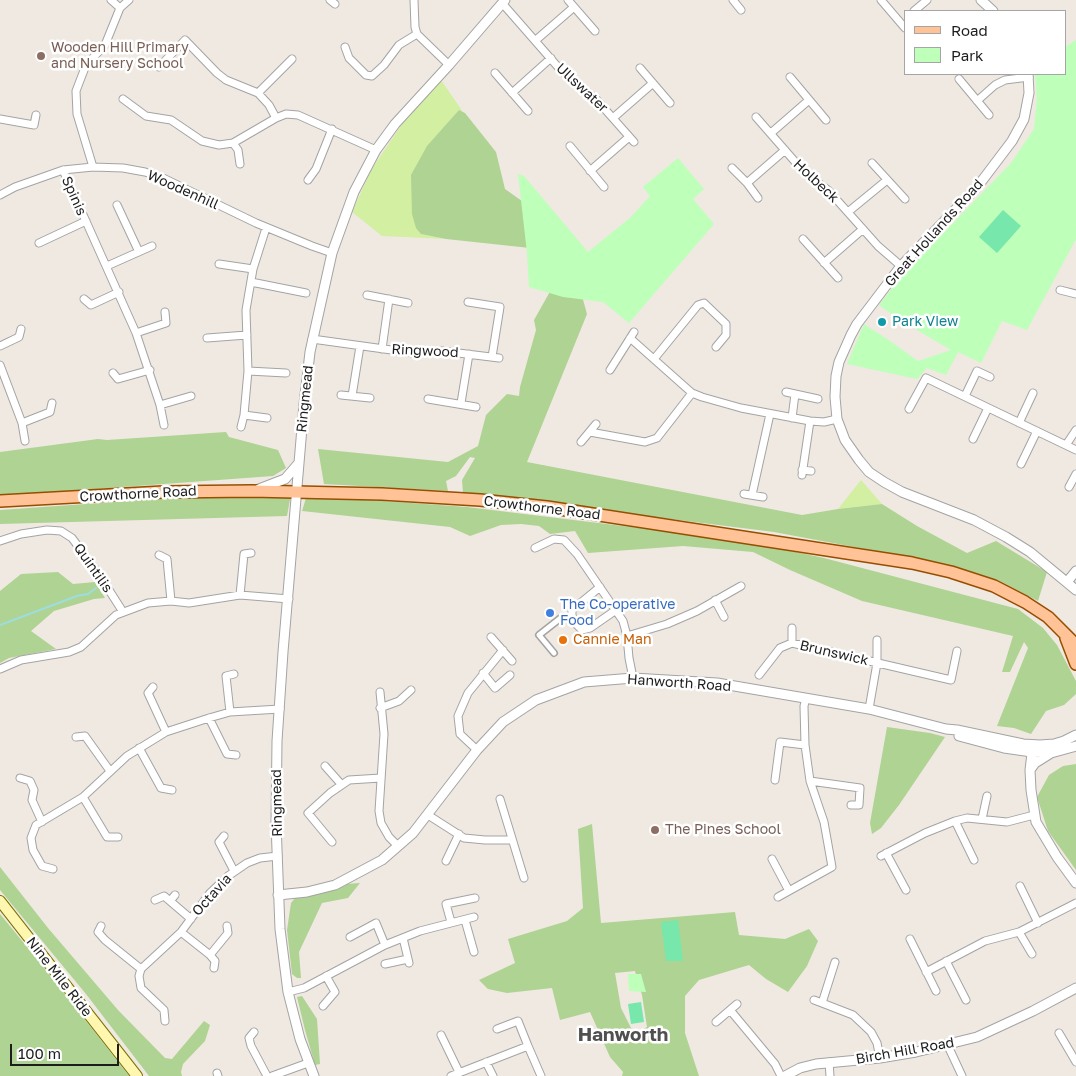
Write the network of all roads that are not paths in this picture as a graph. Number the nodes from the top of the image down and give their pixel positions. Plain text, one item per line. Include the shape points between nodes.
1 (111, 0) edge
2 (129, 0) edge
3 (414, 0) edge
4 (568, 0) edge
5 (733, 0) edge
6 (880, 0) edge
7 (927, 0) edge
8 (981, 0) edge
9 (503, 1) edge
10 (574, 7) junction
11 (120, 8) junction
12 (741, 10) dead end
13 (915, 10) edge
14 (992, 10) edge
15 (903, 23) edge
16 (595, 30) dead end
17 (418, 34) junction
18 (536, 40) junction
19 (345, 47) dead end
20 (551, 58) junction
21 (292, 59) dead end
22 (449, 65) junction
23 (159, 67) dead end
24 (640, 68) dead end
25 (495, 73) dead end
26 (1028, 75) edge
27 (790, 77) dead end
28 (959, 80) dead end
29 (653, 83) junction
30 (258, 93) junction
31 (512, 93) junction
32 (124, 99) dead end
33 (809, 100) junction
34 (978, 101) junction
35 (670, 104) dead end
36 (528, 111) dead end
37 (36, 115) dead end
38 (989, 115) dead end
39 (756, 117) dead end
40 (276, 118) junction
41 (613, 118) junction
42 (0, 119) edge
43 (826, 120) dead end
44 (332, 129) junction
45 (771, 133) junction
46 (233, 143) junction
47 (570, 146) dead end
48 (376, 150) junction
49 (784, 150) junction
50 (872, 163) dead end
51 (240, 164) dead end
52 (93, 167) junction
53 (732, 168) dead end
54 (63, 170) junction
55 (590, 171) junction
56 (308, 180) dead end
57 (887, 180) junction
58 (747, 183) junction
59 (604, 187) dead end
60 (0, 195) edge
61 (758, 198) dead end
62 (904, 199) dead end
63 (117, 205) dead end
64 (848, 212) junction
65 (86, 221) junction
66 (266, 228) junction
67 (863, 229) junction
68 (803, 239) dead end
69 (39, 243) dead end
70 (152, 246) dead end
71 (139, 252) junction
72 (332, 253) junction
73 (824, 263) junction
74 (219, 264) dead end
75 (107, 266) junction
76 (901, 266) junction
77 (253, 269) junction
78 (838, 278) dead end
79 (250, 282) junction
80 (1060, 290) dead end
81 (119, 292) junction
82 (306, 293) dead end
83 (1076, 294) edge
84 (367, 295) dead end
85 (84, 299) dead end
86 (389, 299) junction
87 (468, 302) dead end
88 (408, 303) dead end
89 (165, 312) dead end
90 (21, 328) dead end
91 (136, 333) junction
92 (247, 335) junction
93 (207, 338) dead end
94 (312, 339) junction
95 (0, 346) edge
96 (360, 346) junction
97 (716, 347) dead end
98 (382, 349) junction
99 (469, 354) junction
100 (654, 359) junction
101 (0, 365) edge
102 (150, 370) junction
103 (610, 370) dead end
104 (248, 371) junction
105 (114, 373) dead end
106 (286, 373) dead end
107 (990, 377) dead end
108 (8, 387) junction
109 (0, 390) edge
110 (786, 392) dead end
111 (692, 393) junction
112 (1033, 393) dead end
113 (795, 394) junction
114 (341, 395) dead end
115 (191, 396) dead end
116 (352, 396) junction
117 (965, 396) junction
118 (370, 398) dead end
119 (428, 399) dead end
120 (818, 399) dead end
121 (461, 403) junction
122 (52, 404) dead end
123 (160, 406) junction
124 (476, 407) dead end
125 (988, 408) junction
126 (909, 409) dead end
127 (770, 414) junction
128 (244, 416) junction
129 (267, 418) dead end
130 (792, 418) junction
131 (837, 419) junction
132 (22, 422) junction
133 (810, 422) junction
134 (1019, 423) junction
135 (596, 424) dead end
136 (164, 425) dead end
137 (241, 427) dead end
138 (1076, 430) edge
139 (1036, 431) junction
140 (590, 432) junction
141 (973, 439) dead end
142 (26, 441) dead end
143 (581, 442) dead end
144 (1066, 446) junction
145 (1076, 450) edge
146 (299, 463) junction
147 (1021, 464) dead end
148 (811, 471) dead end
149 (1076, 474) edge
150 (1069, 487) dead end
151 (252, 491) junction
152 (297, 492) junction
153 (744, 494) dead end
154 (752, 495) junction
155 (763, 497) dead end
156 (0, 501) edge
157 (0, 541) edge
158 (535, 548) dead end
159 (251, 553) dead end
160 (159, 555) dead end
161 (1076, 571) edge
162 (1067, 582) junction
163 (741, 586) dead end
164 (600, 587) junction
165 (1076, 590) edge
166 (240, 595) junction
167 (289, 599) junction
168 (715, 600) junction
169 (171, 601) junction
170 (616, 610) junction
171 (123, 612) junction
172 (562, 617) dead end
173 (724, 617) dead end
174 (792, 628) dead end
175 (1063, 632) junction
176 (627, 636) junction
177 (491, 637) dead end
178 (877, 640) dead end
179 (792, 643) junction
180 (1076, 645) edge
181 (503, 650) junction
182 (957, 651) dead end
183 (554, 654) dead end
184 (512, 661) dead end
185 (1076, 662) edge
186 (877, 663) junction
187 (0, 669) edge
188 (483, 673) junction
189 (234, 674) dead end
190 (510, 675) dead end
191 (759, 675) dead end
192 (633, 678) junction
193 (153, 687) dead end
194 (411, 690) dead end
195 (380, 692) dead end
196 (806, 698) junction
197 (380, 708) junction
198 (280, 709) junction
199 (869, 710) junction
200 (230, 712) junction
201 (209, 718) junction
202 (166, 732) junction
203 (1076, 735) edge
204 (76, 737) dead end
205 (804, 745) junction
206 (1076, 746) edge
207 (139, 748) junction
208 (1032, 748) junction
209 (477, 750) junction
210 (1051, 753) junction
211 (236, 755) dead end
212 (325, 766) dead end
213 (1030, 770) junction
214 (110, 771) junction
215 (20, 778) dead end
216 (381, 778) junction
217 (775, 780) dead end
218 (810, 782) junction
219 (341, 784) junction
220 (172, 790) dead end
221 (986, 796) dead end
222 (83, 797) junction
223 (500, 799) dead end
224 (851, 804) dead end
225 (428, 815) junction
226 (1034, 815) junction
227 (982, 819) junction
228 (955, 821) junction
229 (42, 822) junction
230 (459, 834) junction
231 (224, 836) dead end
232 (118, 837) dead end
233 (511, 840) junction
234 (332, 842) dead end
235 (398, 846) junction
236 (278, 856) junction
237 (772, 860) dead end
238 (974, 860) dead end
239 (446, 861) dead end
240 (53, 869) dead end
241 (234, 871) junction
242 (524, 878) dead end
243 (1076, 883) edge
244 (1020, 886) dead end
245 (906, 890) dead end
246 (789, 891) junction
247 (281, 895) junction
248 (778, 897) dead end
249 (475, 898) dead end
250 (155, 900) dead end
251 (0, 901) edge
252 (1076, 903) edge
253 (474, 916) dead end
254 (190, 919) junction
255 (465, 920) junction
256 (451, 922) junction
257 (1038, 923) junction
258 (101, 926) dead end
259 (227, 926) dead end
260 (181, 932) junction
261 (1019, 932) junction
262 (350, 937) dead end
263 (403, 938) junction
264 (910, 939) dead end
265 (385, 945) junction
266 (474, 952) dead end
267 (1032, 954) dead end
268 (210, 955) junction
269 (946, 961) junction
270 (835, 962) dead end
271 (384, 964) dead end
272 (214, 968) dead end
273 (141, 969) junction
274 (926, 972) junction
275 (326, 976) junction
276 (1076, 988) edge
277 (936, 991) dead end
278 (288, 992) junction
279 (814, 1000) dead end
280 (966, 1000) dead end
281 (822, 1003) junction
282 (737, 1004) dead end
283 (323, 1006) dead end
284 (730, 1010) junction
285 (165, 1021) dead end
286 (716, 1022) dead end
287 (497, 1029) dead end
288 (254, 1032) dead end
289 (1059, 1033) dead end
290 (441, 1035) dead end
291 (528, 1046) junction
292 (948, 1046) junction
293 (880, 1058) junction
294 (486, 1062) junction
295 (829, 1062) junction
296 (1076, 1062) edge
297 (308, 1063) junction
298 (460, 1072) junction
299 (137, 1076) edge
300 (267, 1076) edge
301 (272, 1076) edge
302 (314, 1076) edge
303 (451, 1076) edge
304 (493, 1076) edge
305 (541, 1076) edge
306 (783, 1076) edge
307 (830, 1076) edge
308 (962, 1076) edge

1 - 11 street
2 - 11 street
3 - 17 street
4 - 10 street
5 - 12 street
6 - 15 street
7 - 13 street
8 - 14 street
9 - 18 street, Ullswater
9 - 22 street, Ringmead
10 - 16 street
10 - 18 street
11 - 52 street via 106,45 86,65 76,91 77,114
17 - 19 street via 399,45 372,76 366,75 349,58
17 - 22 street
18 - 20 street, Ullswater
20 - 31 street, Ullswater
20 - 41 street, Ullswater
21 - 30 street
22 - 48 street, Ringmead via 395,124
23 - 30 street via 185,40 226,80
24 - 29 street
25 - 31 street
26 - 34 street via 1005,80
26 - 76 street, Great Hollands Road via 1029,93 1024,119 1012,141 978,186
27 - 33 street
28 - 34 street
29 - 35 street
29 - 41 street, Ullswater
30 - 40 street
31 - 36 street
32 - 46 street via 146,116 171,120 202,141 219,146
33 - 43 street
33 - 45 street
34 - 38 street
37 - 42 street via 34,125
39 - 45 street, Holbeck
40 - 44 street via 286,114 298,115
40 - 46 street
41 - 55 street, Ullswater via 631,139
44 - 48 street
44 - 56 street via 316,169
45 - 49 street, Holbeck
46 - 51 street via 238,150
47 - 55 street
48 - 72 street, Ringmead via 354,192
49 - 58 street, Holbeck
49 - 64 street, Holbeck
50 - 57 street
52 - 54 street, Woodenhill
52 - 66 street, Woodenhill via 123,168 163,178
53 - 58 street
54 - 60 street, Woodenhill
54 - 65 street, Spinis
55 - 59 street
57 - 62 street
57 - 64 street, Holbeck
58 - 61 street
63 - 71 street
64 - 67 street, Holbeck
65 - 69 street, Spinis
65 - 75 street, Spinis
66 - 72 street, Woodenhill
66 - 77 street
67 - 73 street
67 - 76 street, Holbeck
68 - 73 street
70 - 71 street
71 - 75 street
72 - 94 street, Ringmead
73 - 78 street
74 - 77 street
75 - 81 street, Spinis
76 - 131 street, Great Hollands Road via 857,324 842,354 836,376
77 - 79 street
79 - 82 street
79 - 92 street
80 - 83 street
81 - 85 street via 91,305
81 - 91 street, Spinis
84 - 86 street
86 - 88 street
86 - 98 street, Ringwood
87 - 99 street, Ringwood via 500,307 496,358
89 - 91 street via 166,323
90 - 95 street via 19,338
91 - 102 street, Spinis
92 - 93 street
92 - 104 street
94 - 96 street, Ringwood
94 - 146 street, Ringmead
96 - 98 street, Ringwood
96 - 116 street
97 - 100 street via 726,335 726,324 704,303 698,305
98 - 99 street, Ringwood
99 - 121 street, Ringwood
100 - 103 street via 632,335
100 - 111 street
101 - 108 street
102 - 105 street via 118,379
102 - 123 street, Spinis
104 - 106 street
104 - 128 street
107 - 117 street via 977,371
108 - 109 street
108 - 132 street
110 - 113 street
111 - 127 street
111 - 140 street via 657,438 645,442
112 - 134 street
113 - 120 street
113 - 130 street
114 - 116 street
115 - 123 street
116 - 118 street
117 - 125 street
117 - 126 street via 926,378
119 - 121 street
121 - 124 street
122 - 132 street via 50,412
123 - 136 street, Spinis
125 - 134 street
125 - 141 street
127 - 130 street
127 - 154 street
128 - 129 street
128 - 137 street
130 - 133 street
131 - 133 street
131 - 162 street, Great Hollands Road via 845,440 869,472 902,492 974,520 1006,537
132 - 142 street
133 - 148 street via 802,473
134 - 139 street
135 - 140 street
138 - 144 street
139 - 144 street
139 - 147 street
140 - 143 street
144 - 145 street
146 - 151 street via 285,479
146 - 152 street, Ringmead
149 - 150 street
151 - 152 main road, Crowthorne Road
151 - 156 main road, Crowthorne Road via 163,492
152 - 167 street, Ringmead
152 - 175 main road, Crowthorne Road via 510,502 934,567 1009,593 1042,612
153 - 154 street
154 - 155 street
157 - 171 street, Quintilis via 20,534 60,531 72,538
158 - 164 street via 554,539 564,540
159 - 166 street via 244,554
160 - 169 street via 166,559
161 - 162 street
162 - 165 street, Great Hollands Road
163 - 168 street
164 - 170 street
164 - 170 street via 572,610 576,624 582,630 590,628
166 - 167 street
166 - 169 street via 189,603
167 - 198 street, Ringmead
168 - 173 street
168 - 176 street via 667,624
169 - 171 street via 148,603
170 - 176 street
171 - 187 street via 81,647 21,660
172 - 183 street via 539,635
174 - 179 street, Brunswick
175 - 180 main road, Crowthorne Road
175 - 185 main road, Crowthorne Road
176 - 192 street
177 - 181 street
178 - 186 street, Brunswick
179 - 186 street, Brunswick
179 - 191 street, Brunswick via 780,648
181 - 184 street
181 - 188 street
182 - 186 street, Brunswick via 951,680
186 - 199 street, Brunswick
188 - 190 street via 495,688
188 - 209 street via 468,693 458,716 460,734
189 - 200 street via 226,676
192 - 196 street, Hanworth Road via 717,683
192 - 209 street, Hanworth Road via 584,682 536,700 504,722
193 - 202 street via 148,693
194 - 197 street via 399,700
195 - 197 street
196 - 199 street, Hanworth Road
196 - 205 street
197 - 216 street via 384,734
198 - 200 street
198 - 236 street, Ringmead via 277,741
199 - 208 street, Hanworth Road
200 - 201 street
201 - 202 street
201 - 211 street via 227,754
202 - 207 street
203 - 208 street, Hanworth Road via 1058,743
204 - 214 street via 85,736
205 - 217 street via 780,742
205 - 218 street
206 - 210 street, Hanworth Road
207 - 214 street
207 - 220 street via 161,788
208 - 210 street, Hanworth Road
208 - 213 street
209 - 225 street, Hanworth Road
210 - 213 street
212 - 219 street
213 - 226 street
214 - 222 street
215 - 229 street via 30,781 34,790 32,800
216 - 219 street via 348,780
216 - 235 street via 378,799 381,822
218 - 224 street via 860,788 859,805
218 - 246 street via 824,822 833,870
219 - 234 street via 308,813
221 - 227 street
222 - 229 street
222 - 232 street via 107,836
223 - 233 street
225 - 230 street
225 - 235 street, Hanworth Road
226 - 227 street via 1007,822
226 - 243 street via 1045,839
227 - 228 street
228 - 238 street
228 - 245 street via 884,855
229 - 240 street via 36,825 31,838 33,850 42,866
230 - 233 street via 464,838
230 - 239 street
231 - 241 street, Octavia via 219,842
233 - 242 street
235 - 247 street, Hanworth Road via 366,870 335,885
236 - 241 street, Octavia via 260,858
236 - 247 street, Ringmead via 276,864
237 - 246 street
241 - 254 street, Octavia via 210,893
244 - 257 street
246 - 248 street
247 - 278 street, Ringmead via 280,929
249 - 256 street via 446,904
250 - 254 street, Octavia via 164,896 173,898
251 - 299 main road, Nine Mile Ride
252 - 257 street
253 - 255 street
254 - 260 street, Octavia
255 - 256 street
255 - 266 street
256 - 263 street
257 - 261 street
258 - 273 street via 98,932 105,940
259 - 268 street via 228,933
260 - 268 street
260 - 273 street, Octavia
261 - 267 street
261 - 269 street via 986,941
262 - 265 street via 374,920
263 - 265 street
263 - 271 street via 409,961
264 - 274 street
265 - 275 street
268 - 272 street via 215,961
269 - 274 street
269 - 280 street
270 - 281 street
273 - 285 street via 141,988 164,1010
274 - 277 street
275 - 278 street via 304,988
275 - 283 street via 335,992
276 - 292 street, Birch Hill Road via 977,1037
278 - 297 street, Ringmead
279 - 281 street
281 - 293 street via 853,1015 871,1032
282 - 284 street
284 - 286 street
284 - 306 street
287 - 291 street via 518,1021
288 - 300 street via 249,1038 251,1046
289 - 296 street
290 - 298 street
291 - 294 street
291 - 305 street
292 - 293 street, Birch Hill Road
292 - 308 street
293 - 295 street, Birch Hill Road
294 - 298 street
294 - 304 street
295 - 306 street, Birch Hill Road via 800,1068
295 - 307 street
297 - 301 street
297 - 302 street, Ringmead
298 - 303 street

